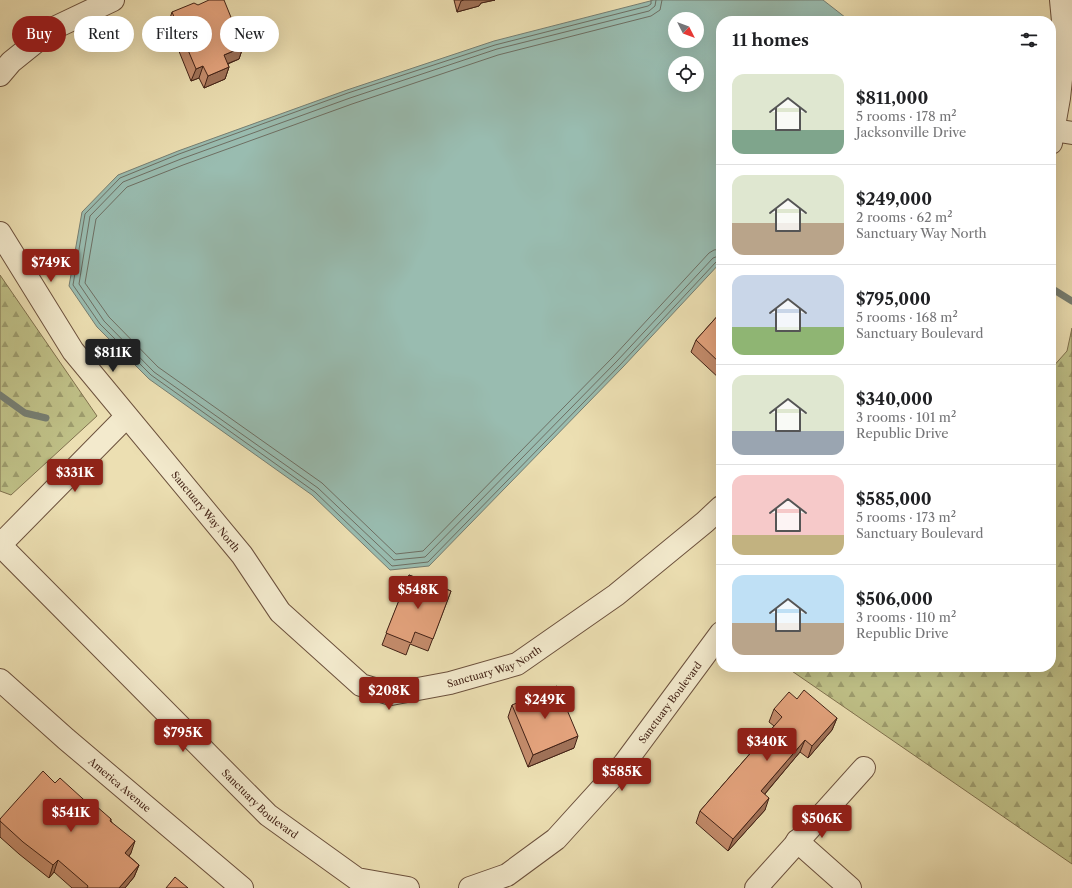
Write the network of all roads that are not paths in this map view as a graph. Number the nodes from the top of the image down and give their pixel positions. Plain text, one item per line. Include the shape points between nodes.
1 (113, 0) edge
2 (1061, 0) edge
3 (0, 75) edge
4 (1059, 135) edge
5 (0, 233) edge
6 (126, 417) junction
7 (716, 512) edge
8 (0, 545) edge
9 (716, 640) edge
10 (0, 680) edge
11 (864, 768) dead end
12 (797, 841) junction
13 (242, 888) edge
14 (408, 888) edge
15 (470, 888) edge
16 (756, 888) edge
17 (850, 888) edge

1 - 3 street via 52,29 11,62
2 - 4 street via 1065,42 1059,98
5 - 6 street, Sanctuary Way North via 73,351
6 - 7 street, Sanctuary Way North via 242,555 280,612 361,685 391,694 450,683 517,664 616,595
6 - 8 street
8 - 14 street, Sanctuary Boulevard via 268,815 357,879
9 - 15 street, Sanctuary Boulevard via 624,764 556,839 507,875
10 - 13 street, America Avenue
11 - 12 street
12 - 16 street
12 - 17 street

